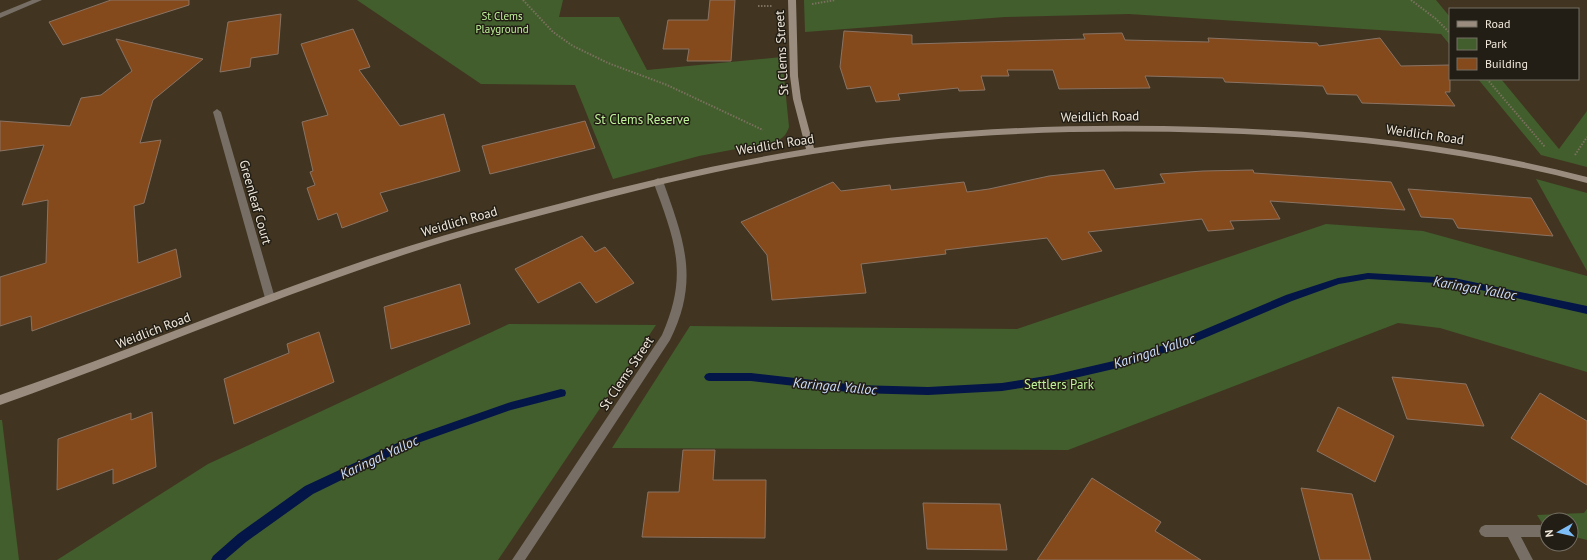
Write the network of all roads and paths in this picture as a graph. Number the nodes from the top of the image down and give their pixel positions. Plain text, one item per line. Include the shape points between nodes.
1 (38, 0) edge
2 (523, 0) edge
3 (792, 0) edge
4 (1411, 0) edge
5 (0, 16) edge
6 (1449, 32) edge
7 (1488, 80) edge
8 (217, 112) dead end
9 (763, 130) dead end
10 (1587, 137) edge
11 (1545, 147) dead end
12 (811, 151) junction
13 (1575, 155) dead end
14 (1587, 180) edge
15 (658, 181) junction
16 (270, 298) junction
17 (0, 400) edge
18 (1485, 530) dead end
19 (1511, 531) junction
20 (1539, 531) edge
21 (518, 560) edge
22 (1527, 560) edge

1 - 5 street
2 - 9 path via 553,32 577,48 608,63 667,85
3 - 12 street, St Clems Street via 794,76 798,105
4 - 6 path
7 - 11 path
8 - 16 street, Greenleaf Court
10 - 13 path
12 - 14 street, Weidlich Road via 905,140 1011,132 1221,130 1331,136 1442,148 1504,159
12 - 15 street, Weidlich Road
15 - 16 street, Weidlich Road via 427,244
15 - 21 street, St Clems Street via 682,254 683,282 678,311 666,338
16 - 17 street, Weidlich Road via 117,358
18 - 19 street
19 - 20 street
19 - 22 street

